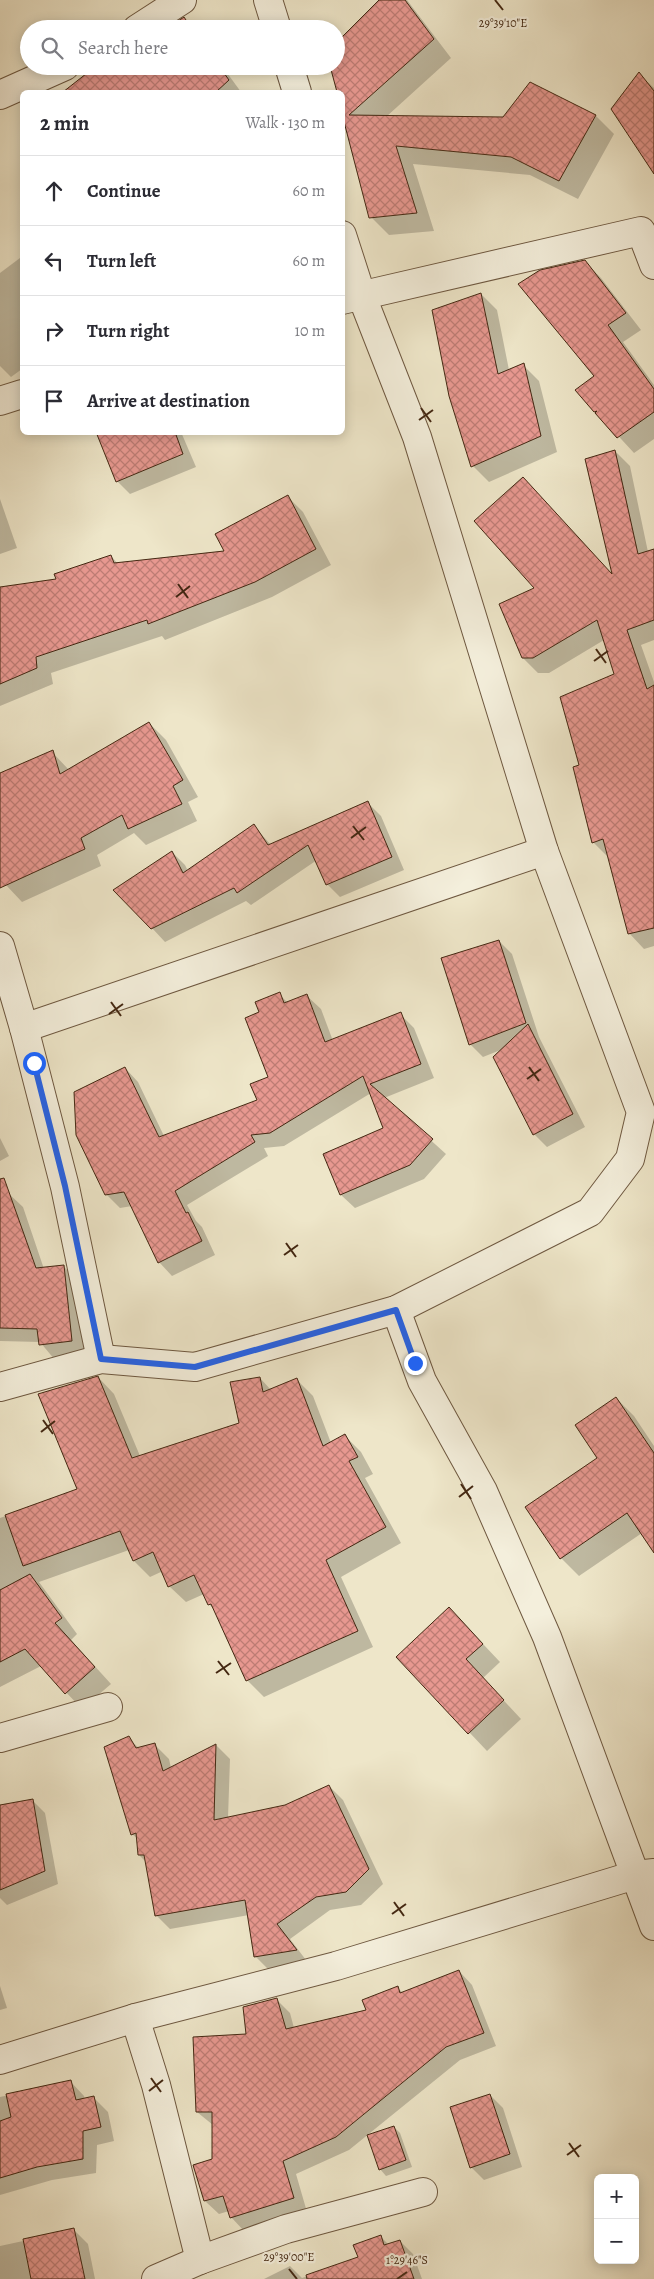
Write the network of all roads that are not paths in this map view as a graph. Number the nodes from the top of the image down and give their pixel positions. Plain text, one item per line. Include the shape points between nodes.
1 (182, 0) edge
2 (268, 0) edge
3 (151, 20) edge
4 (274, 20) edge
5 (45, 75) edge
6 (292, 75) edge
7 (297, 90) edge
8 (0, 95) edge
9 (345, 254) edge
10 (654, 265) edge
11 (352, 297) edge
12 (20, 395) edge
13 (0, 401) edge
14 (544, 851) junction
15 (0, 946) edge
16 (24, 1028) junction
17 (396, 1310) junction
18 (101, 1359) junction
19 (0, 1387) edge
20 (108, 1708) dead end
21 (0, 1738) edge
22 (644, 1874) edge
23 (654, 1926) edge
24 (135, 2018) junction
25 (0, 2060) edge
26 (423, 2192) dead end
27 (200, 2260) junction
28 (156, 2279) edge

1 - 3 street
2 - 4 street
5 - 8 street
6 - 7 street
9 - 11 street
10 - 11 street via 641,232
11 - 14 street via 417,437
12 - 13 street
14 - 16 street
14 - 17 street via 641,1112 630,1159 590,1212
15 - 16 street
16 - 18 street via 65,1186
17 - 18 street via 195,1367
17 - 22 street via 422,1380 482,1491
18 - 19 street
20 - 21 street
22 - 23 street
22 - 24 street via 336,1966
24 - 25 street
24 - 27 street via 156,2085
26 - 27 street via 286,2229
27 - 28 street

